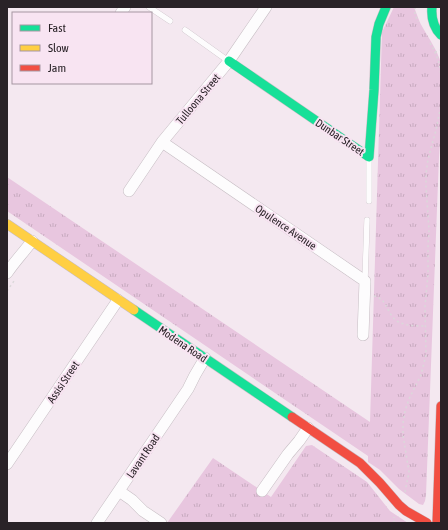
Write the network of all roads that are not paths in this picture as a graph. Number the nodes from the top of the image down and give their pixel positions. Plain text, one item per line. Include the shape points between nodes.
1 (150, 7) edge
2 (266, 7) edge
3 (424, 7) edge
4 (386, 9) edge
5 (432, 11) edge
6 (170, 21) dead end
7 (185, 30) dead end
8 (441, 35) edge
9 (229, 61) junction
10 (162, 142) junction
11 (369, 157) junction
12 (129, 191) dead end
13 (369, 201) dead end
14 (367, 220) dead end
15 (7, 224) edge
16 (29, 239) junction
17 (12, 272) edge
18 (365, 281) junction
19 (118, 300) junction
20 (363, 335) dead end
21 (208, 360) junction
22 (441, 406) edge
23 (306, 427) junction
24 (7, 464) edge
25 (440, 469) edge
26 (262, 491) dead end
27 (117, 494) junction
28 (400, 503) junction
29 (437, 519) edge
30 (97, 523) edge
31 (161, 523) edge
32 (427, 523) edge

1 - 6 lane
2 - 9 street, Tulloona Street
3 - 5 street
4 - 11 street, Dunbar Street via 376,37
5 - 8 street via 432,23
7 - 9 lane
9 - 10 street, Tulloona Street
9 - 11 street, Dunbar Street
10 - 12 street, Tulloona Street
10 - 18 street, Opulence Avenue
11 - 13 lane
14 - 18 lane
15 - 16 street, Modena Road
16 - 17 street via 26,250
16 - 19 street, Modena Road
18 - 20 street
19 - 21 street, Modena Road
19 - 24 street, Assisi Street
21 - 23 street, Modena Road
21 - 27 street, Lavant Road via 199,377 188,388
22 - 25 street
23 - 26 street via 299,441
23 - 28 street, Modena Road via 360,464 393,499
25 - 29 street
27 - 30 street, Lavant Road
27 - 31 street via 132,500
28 - 29 street, Modena Road
28 - 32 street, Modena Road via 406,511

